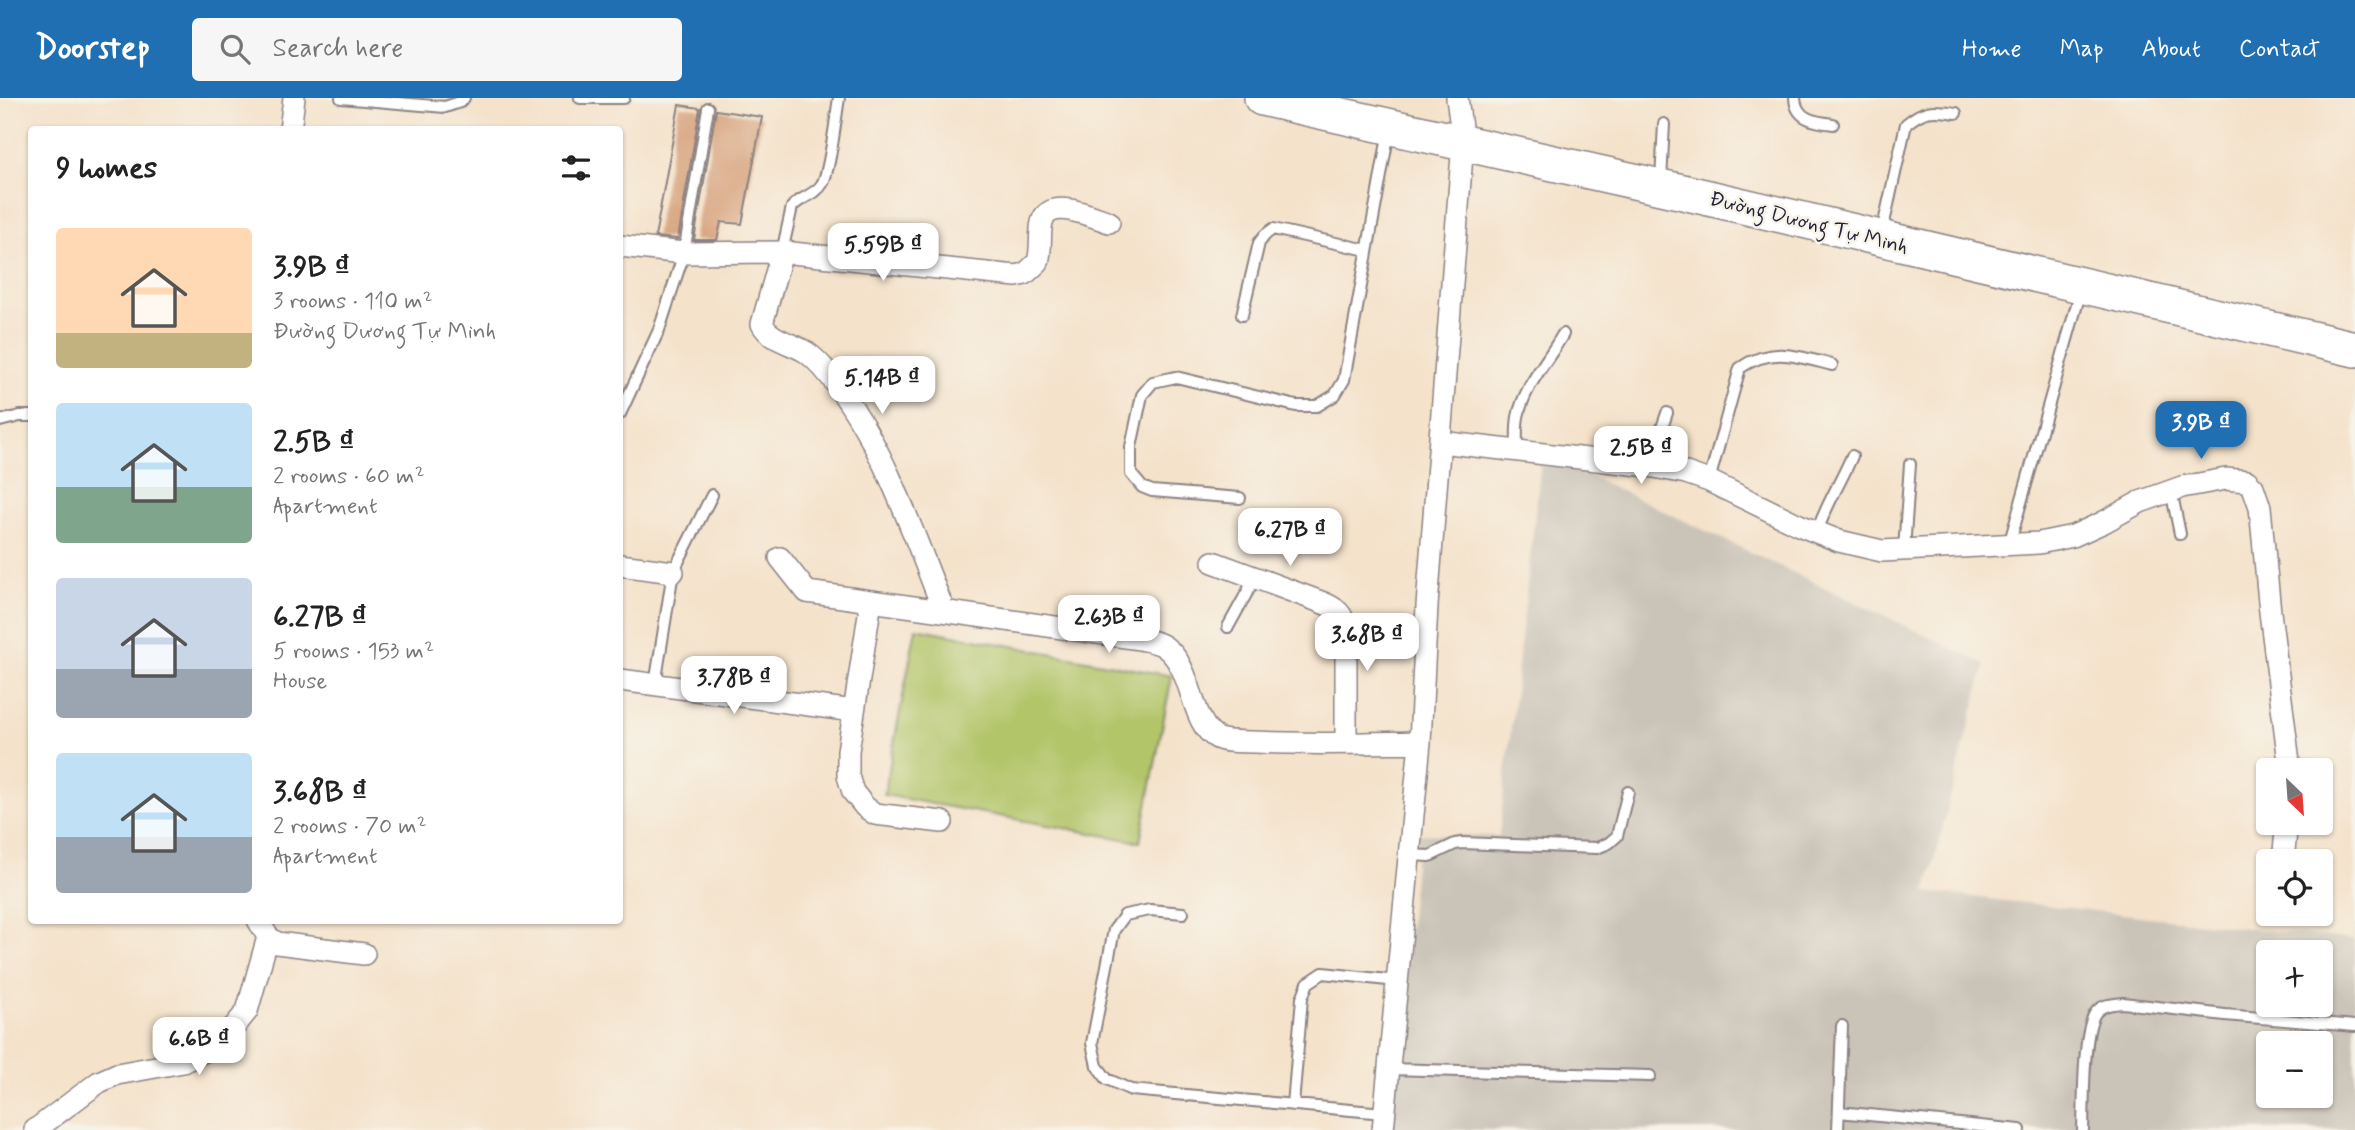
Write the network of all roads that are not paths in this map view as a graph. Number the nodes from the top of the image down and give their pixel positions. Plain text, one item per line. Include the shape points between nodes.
1 (293, 98) edge
2 (341, 98) edge
3 (464, 98) edge
4 (624, 98) edge
5 (839, 98) edge
6 (1262, 98) edge
7 (1457, 98) edge
8 (1795, 98) edge
9 (580, 99) edge
10 (708, 108) dead end
11 (1956, 113) dead end
12 (1664, 124) dead end
13 (1833, 124) dead end
14 (1390, 125) junction
15 (290, 126) edge
16 (1463, 142) junction
17 (1661, 187) junction
18 (1109, 222) dead end
19 (1880, 240) junction
20 (623, 246) edge
21 (1367, 250) junction
22 (782, 252) junction
23 (684, 253) junction
24 (2082, 287) junction
25 (1242, 315) dead end
26 (1563, 334) dead end
27 (2355, 349) edge
28 (1832, 365) dead end
29 (623, 408) edge
30 (1667, 413) dead end
31 (28, 417) edge
32 (0, 421) edge
33 (1440, 442) junction
34 (1517, 451) junction
35 (1852, 456) dead end
36 (1910, 464) dead end
37 (1649, 466) junction
38 (1709, 481) junction
39 (2171, 490) junction
40 (712, 495) dead end
41 (1240, 498) dead end
42 (1817, 532) junction
43 (2180, 534) dead end
44 (2009, 545) junction
45 (1904, 550) junction
46 (780, 558) dead end
47 (1213, 562) dead end
48 (623, 565) edge
49 (673, 572) junction
50 (1255, 578) junction
51 (872, 601) junction
52 (944, 611) junction
53 (1228, 627) dead end
54 (623, 680) edge
55 (655, 685) junction
56 (854, 711) junction
57 (1420, 742) junction
58 (1346, 743) junction
59 (2288, 758) edge
60 (1628, 792) dead end
61 (942, 822) dead end
62 (1409, 855) junction
63 (1183, 913) dead end
64 (263, 929) edge
65 (364, 954) dead end
66 (1397, 981) junction
67 (1842, 1026) dead end
68 (2355, 1026) edge
69 (1388, 1069) junction
70 (1650, 1076) dead end
71 (1293, 1105) junction
72 (1839, 1112) junction
73 (1384, 1121) edge
74 (35, 1130) edge
75 (1838, 1130) edge
76 (2020, 1130) edge
77 (2083, 1130) edge

1 - 15 street
2 - 3 lane via 445,107
4 - 9 lane
5 - 22 lane via 825,178 817,190 792,207
6 - 14 highway, Đường Dương Tự Minh
7 - 16 street
8 - 13 lane via 1802,116
10 - 23 lane
11 - 19 lane via 1931,110 1906,124
12 - 17 lane
14 - 16 highway, Đường Dương Tự Minh
14 - 21 lane
16 - 17 highway, Đường Dương Tự Minh
16 - 33 street
17 - 19 highway, Đường Dương Tự Minh
18 - 22 street via 1070,209 1046,214 1038,262 1025,274 1016,275
19 - 24 highway, Đường Dương Tự Minh
20 - 23 street
21 - 25 lane via 1273,229 1259,243
21 - 41 lane via 1344,380 1335,395 1317,406 1296,406 1176,377 1153,382 1142,395 1131,447 1131,474 1142,487
22 - 23 street
22 - 52 street via 762,324 769,334 815,359 859,416
23 - 29 lane via 659,330
24 - 27 highway, Đường Dương Tự Minh
24 - 44 lane
26 - 34 lane via 1522,403
28 - 38 lane via 1774,354 1756,357 1740,368
30 - 37 lane
31 - 32 lane
33 - 34 street
33 - 57 street
34 - 37 street
35 - 42 lane
36 - 45 lane
37 - 38 street
38 - 42 street
39 - 43 lane
39 - 44 street via 2073,536
39 - 59 street via 2238,479 2247,481 2258,498
40 - 49 lane
42 - 45 street via 1882,551
44 - 45 street
46 - 51 street via 807,592
47 - 50 street
48 - 49 street
49 - 55 lane
50 - 53 lane
50 - 58 street via 1328,604 1341,614 1346,631
51 - 52 street
51 - 56 street
52 - 58 street via 1164,646 1190,684 1200,717 1218,738
54 - 55 street
55 - 56 street
56 - 61 street via 848,776 864,807 875,814
57 - 58 street
57 - 62 street
60 - 62 lane via 1617,836 1597,848 1462,843 1430,856
62 - 66 street
63 - 71 lane via 1150,910 1125,915 1114,930 1092,1043 1097,1066 1107,1079 1131,1090
64 - 65 street via 277,943
64 - 74 street via 247,1011 235,1026 183,1062 117,1074 99,1082
66 - 69 street
66 - 71 lane via 1323,973 1308,983 1302,998
67 - 72 lane
68 - 77 lane via 2107,1005 2096,1012 2089,1032
69 - 70 lane
69 - 73 street
71 - 73 lane
72 - 75 lane
72 - 76 lane

